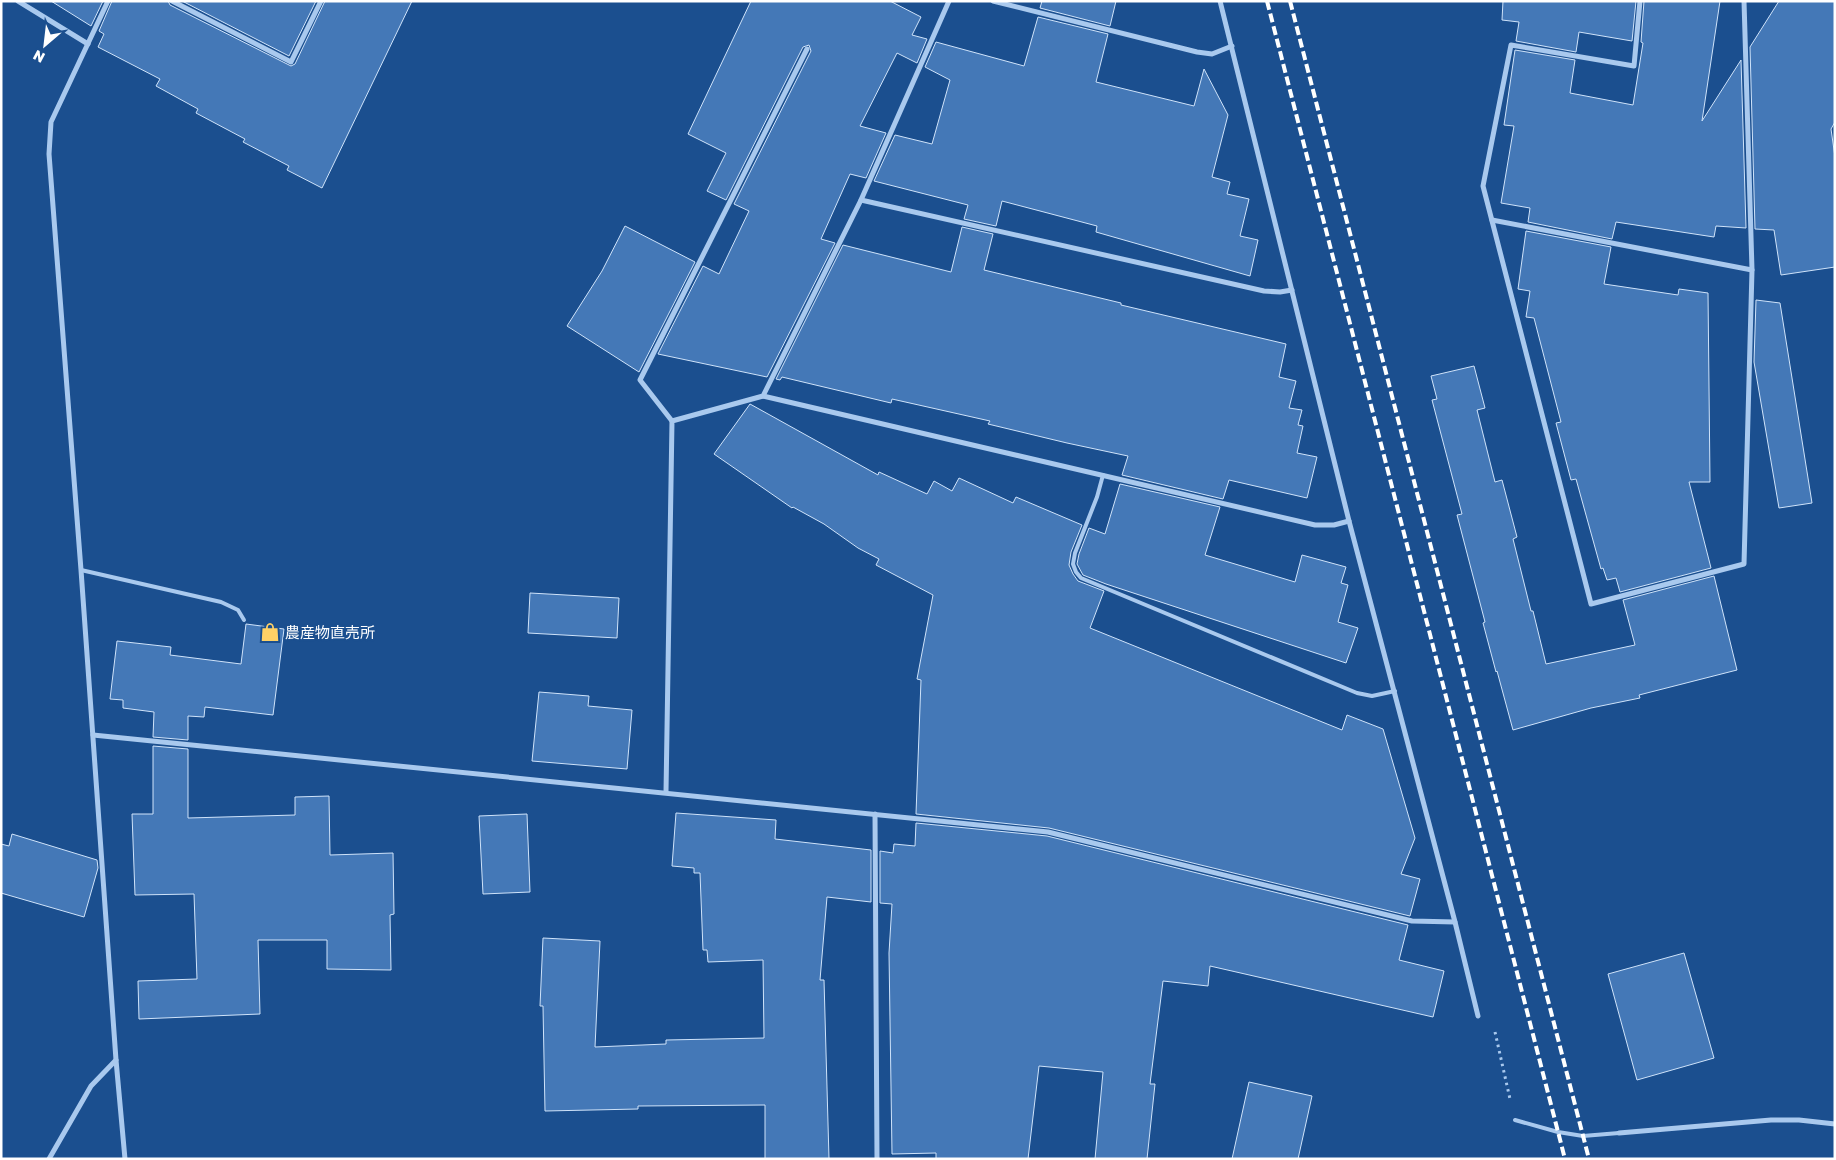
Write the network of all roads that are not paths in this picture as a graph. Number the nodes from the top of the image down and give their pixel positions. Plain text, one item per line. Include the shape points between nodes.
1 (18, 1) edge
2 (108, 1) edge
3 (172, 1) edge
4 (321, 1) edge
5 (950, 1) edge
6 (993, 1) edge
7 (1220, 1) edge
8 (1640, 1) edge
9 (1744, 1) edge
10 (88, 44) junction
11 (1232, 46) junction
12 (807, 49) dead end
13 (861, 200) junction
14 (1492, 220) junction
15 (1752, 270) junction
16 (1292, 290) junction
17 (763, 396) junction
18 (672, 421) junction
19 (1103, 475) junction
20 (1349, 521) junction
21 (81, 570) junction
22 (244, 620) dead end
23 (1394, 692) junction
24 (93, 735) junction
25 (666, 792) junction
26 (875, 814) junction
27 (1456, 922) junction
28 (1478, 1016) road end
29 (116, 1060) junction
30 (1515, 1120) road end
31 (1835, 1124) edge
32 (1619, 1133) joint
33 (49, 1159) edge
34 (125, 1159) edge
35 (878, 1159) edge

1 - 10 street
2 - 10 street
3 - 4 street via 291,62
5 - 13 street
6 - 11 street via 1197,52 1212,54
7 - 11 street
8 - 14 street via 1634,66 1511,45 1483,186
9 - 15 street
10 - 21 street via 51,122 49,154
11 - 16 street
12 - 18 street via 640,380
13 - 16 street via 1264,291
13 - 17 street
14 - 15 street
14 - 15 street via 1591,604 1744,564
16 - 20 street
17 - 18 street
17 - 19 street
18 - 25 street
19 - 20 street via 1315,525
19 - 23 lane via 1075,553 1073,564 1081,578 1357,693 1372,696
20 - 23 street
21 - 22 lane via 221,602 238,610
21 - 24 street
23 - 27 street
24 - 25 street
24 - 29 street
25 - 26 street
26 - 27 street via 1048,832 1412,921
26 - 35 street
27 - 28 street
29 - 33 street via 91,1086
29 - 34 street
30 - 32 lane via 1583,1136
31 - 32 street via 1771,1120

